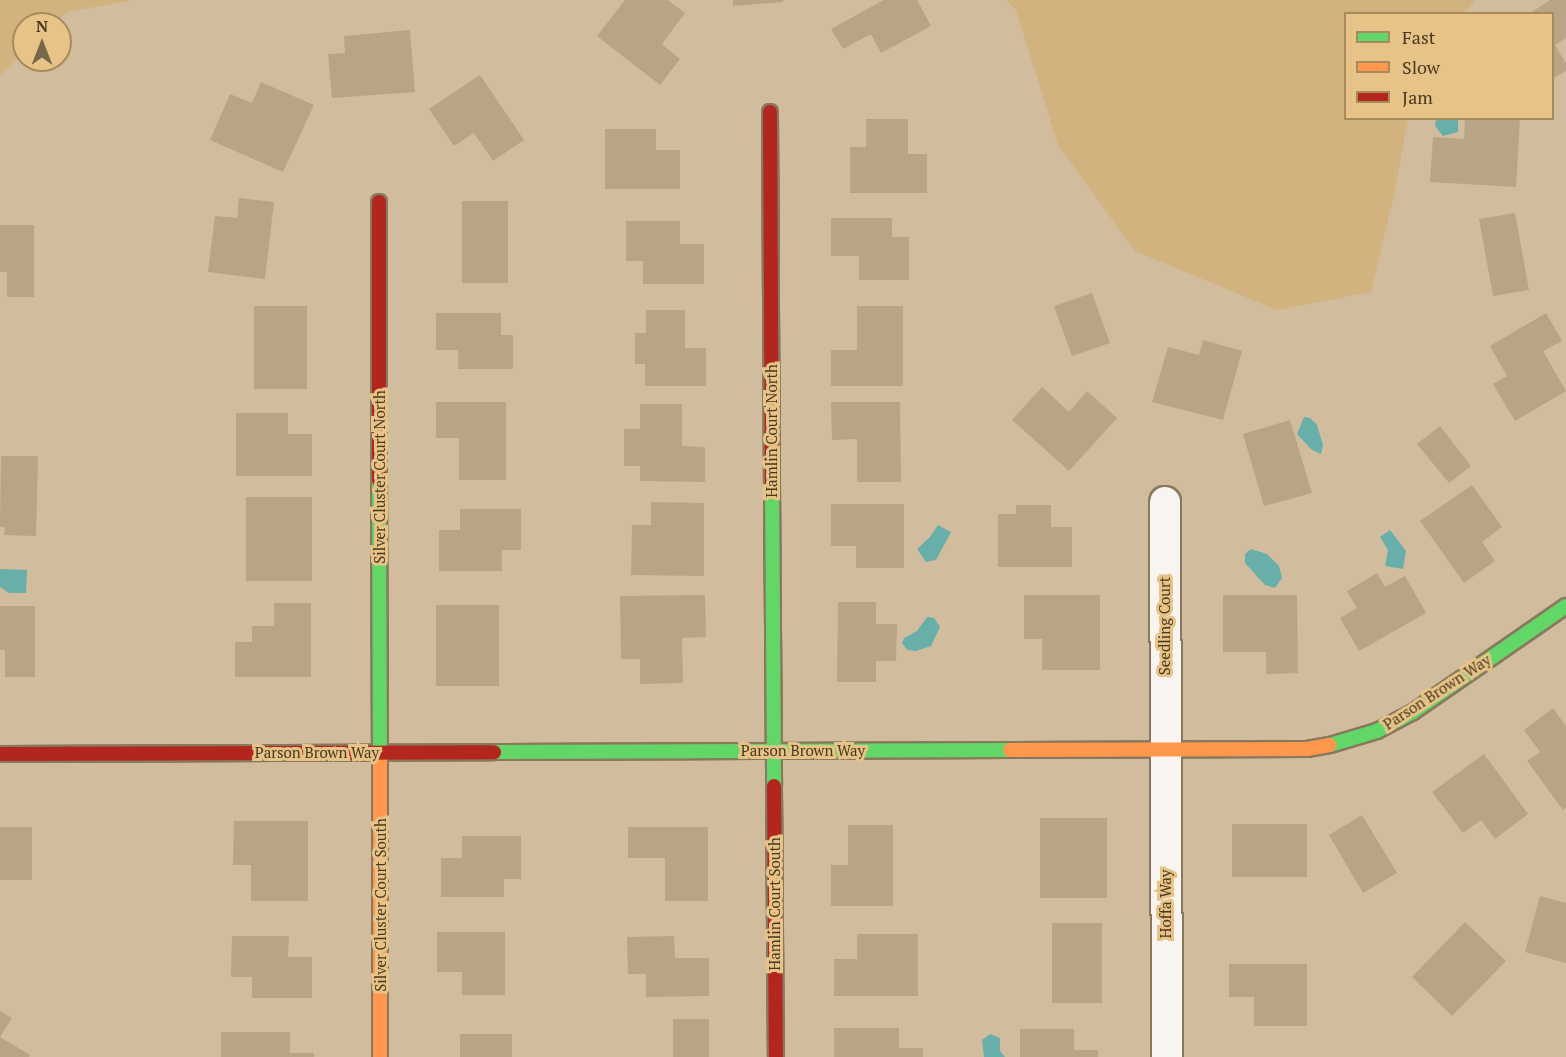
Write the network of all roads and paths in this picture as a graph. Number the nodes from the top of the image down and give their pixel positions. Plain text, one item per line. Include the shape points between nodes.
1 (770, 112) dead end
2 (379, 202) dead end
3 (1165, 502) dead end
4 (1566, 606) edge
5 (1166, 750) junction
6 (774, 751) junction
7 (381, 752) junction
8 (0, 754) edge
9 (380, 1057) edge
10 (776, 1057) edge
11 (1167, 1057) edge

1 - 6 street, Hamlin Court North
2 - 7 street, Silver Cluster Court North
3 - 5 street, Seedling Court
4 - 5 street, Parson Brown Way via 1413,712 1377,731 1307,749
5 - 6 street, Parson Brown Way
5 - 11 street, Hoffa Way
6 - 7 street, Parson Brown Way
6 - 10 street, Hamlin Court South
7 - 8 street, Parson Brown Way
7 - 9 street, Silver Cluster Court South

